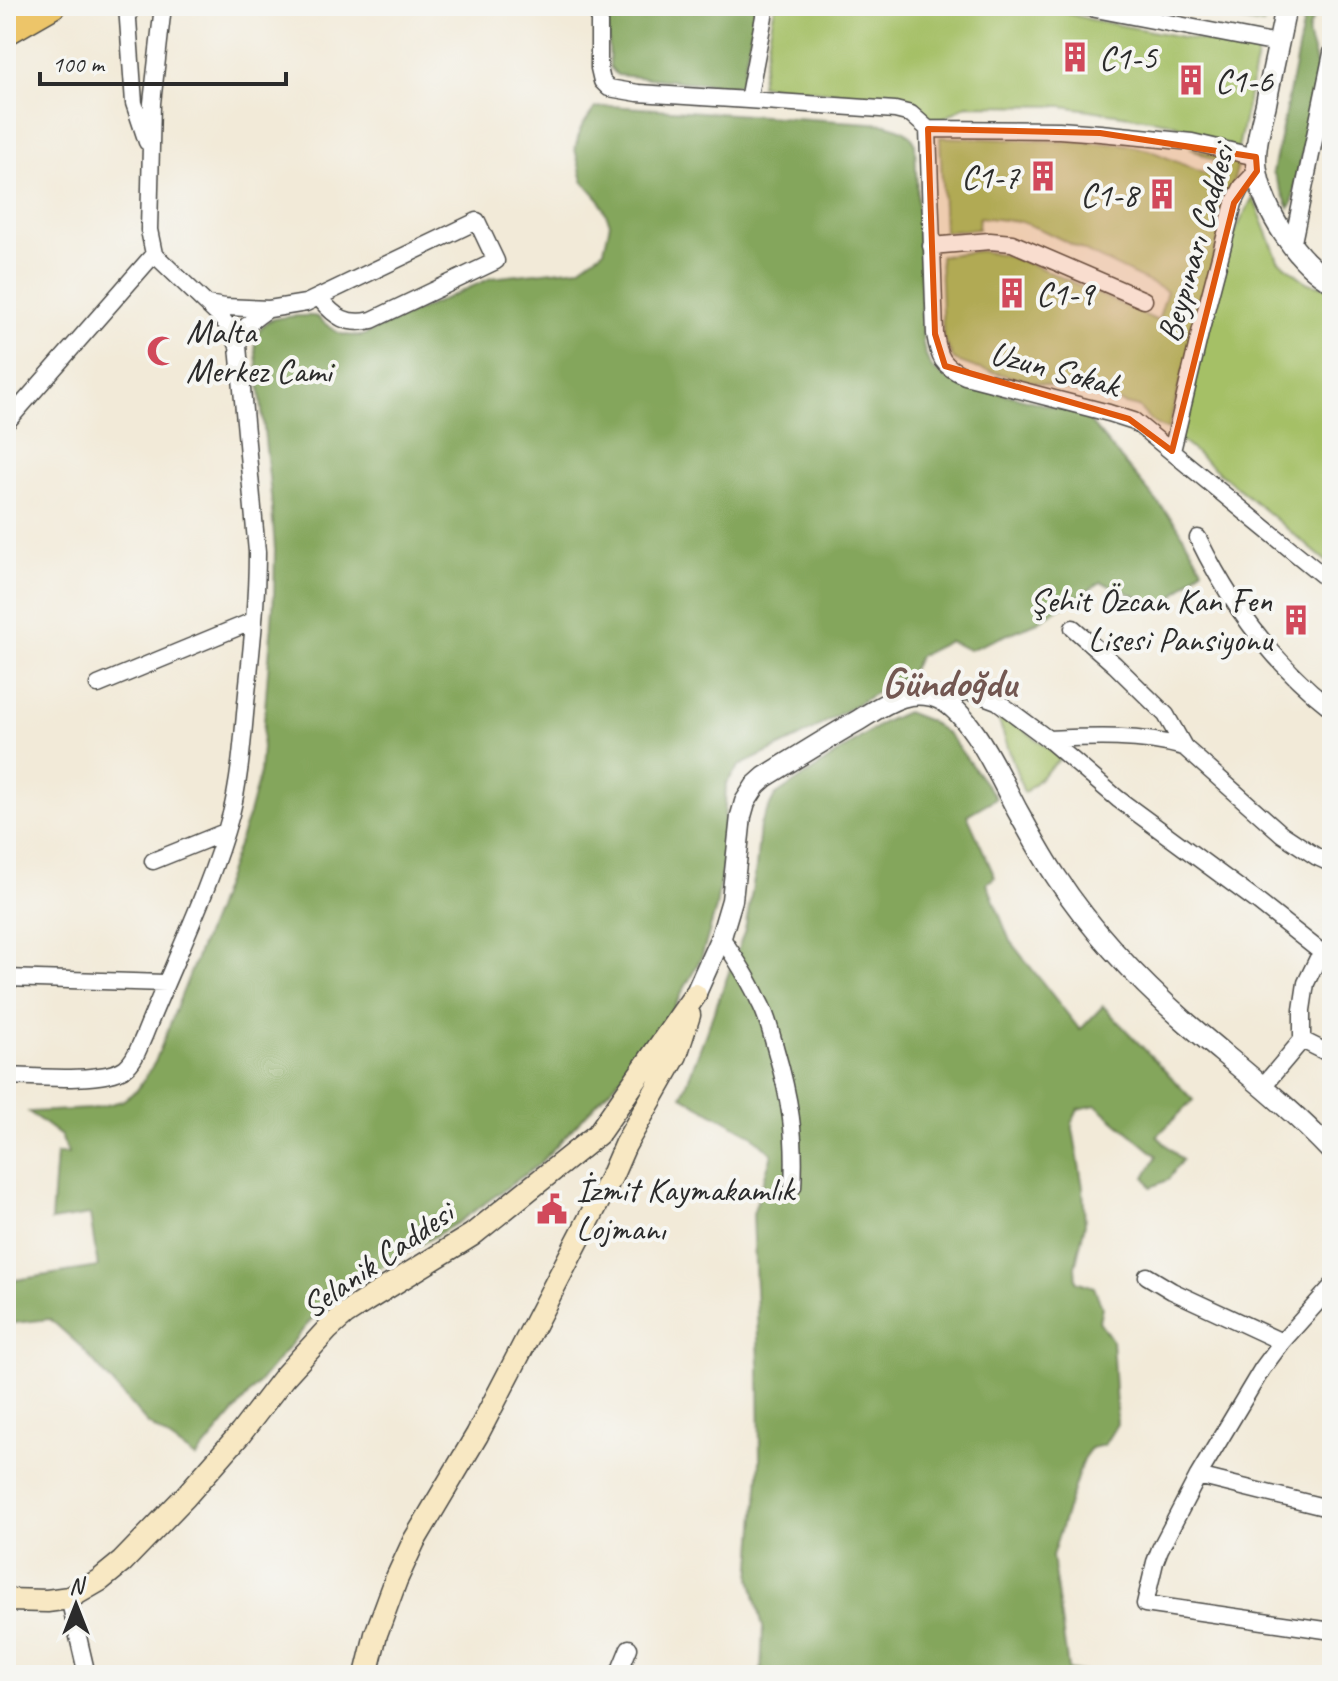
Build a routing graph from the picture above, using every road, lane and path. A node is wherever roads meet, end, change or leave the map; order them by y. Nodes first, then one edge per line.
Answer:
1 (53, 6) edge
2 (127, 6) edge
3 (163, 6) edge
4 (599, 6) edge
5 (766, 6) edge
6 (1080, 6) edge
7 (1286, 6) edge
8 (6, 33) edge
9 (1278, 44) junction
10 (1332, 53) edge
11 (748, 100) junction
12 (928, 129) junction
13 (150, 150) junction
14 (1256, 164) junction
15 (931, 246) junction
16 (1292, 247) junction
17 (154, 254) junction
18 (1332, 282) edge
19 (320, 299) junction
20 (1144, 300) dead end
21 (206, 304) junction
22 (269, 309) junction
23 (238, 346) junction
24 (6, 423) edge
25 (1172, 451) junction
26 (1198, 538) dead end
27 (1332, 583) edge
28 (253, 621) junction
29 (1073, 628) dead end
30 (98, 685) dead end
31 (943, 700) junction
32 (1332, 709) edge
33 (1048, 739) junction
34 (1184, 747) junction
35 (225, 832) junction
36 (153, 861) dead end
37 (1332, 864) edge
38 (721, 937) junction
39 (6, 978) edge
40 (165, 983) junction
41 (695, 995) junction
42 (1302, 1040) junction
43 (1332, 1055) edge
44 (6, 1076) edge
45 (1263, 1086) junction
46 (1332, 1152) edge
47 (793, 1187) dead end
48 (1147, 1276) dead end
49 (1332, 1286) edge
50 (1282, 1342) junction
51 (1198, 1476) junction
52 (1332, 1509) edge
53 (69, 1598) junction
54 (6, 1600) edge
55 (1332, 1631) edge
56 (629, 1648) dead end
57 (87, 1675) edge
58 (366, 1675) edge
59 (618, 1675) edge

1 - 8 main road
2 - 13 street
3 - 13 street
4 - 11 street
5 - 11 street
6 - 9 street
7 - 9 street, Beypınarı Caddesi
9 - 14 street, Beypınarı Caddesi
10 - 16 street
11 - 12 street
12 - 14 street
12 - 15 street, Uzun Sokak
13 - 17 street
14 - 16 street
14 - 25 street, Beypınarı Caddesi
15 - 20 street
15 - 25 street, Uzun Sokak
16 - 18 street
17 - 21 street
17 - 24 street
19 - 19 street
19 - 22 street
21 - 22 street
21 - 23 street
22 - 23 street
23 - 28 street
25 - 27 street, Uzun Sokak
26 - 32 street
28 - 30 street
28 - 35 street
29 - 34 street
31 - 33 street
31 - 38 street
31 - 45 street
33 - 34 street
33 - 42 street
34 - 37 street
35 - 36 street
35 - 40 street
38 - 41 street
38 - 47 street
39 - 40 street
40 - 44 street
41 - 53 main road, Selanik Caddesi
41 - 58 main road
42 - 43 street
42 - 45 street
45 - 46 street
48 - 50 street
49 - 50 street
50 - 51 street
51 - 52 street
51 - 55 street
53 - 54 main road, Selanik Caddesi
53 - 57 street
56 - 59 street

